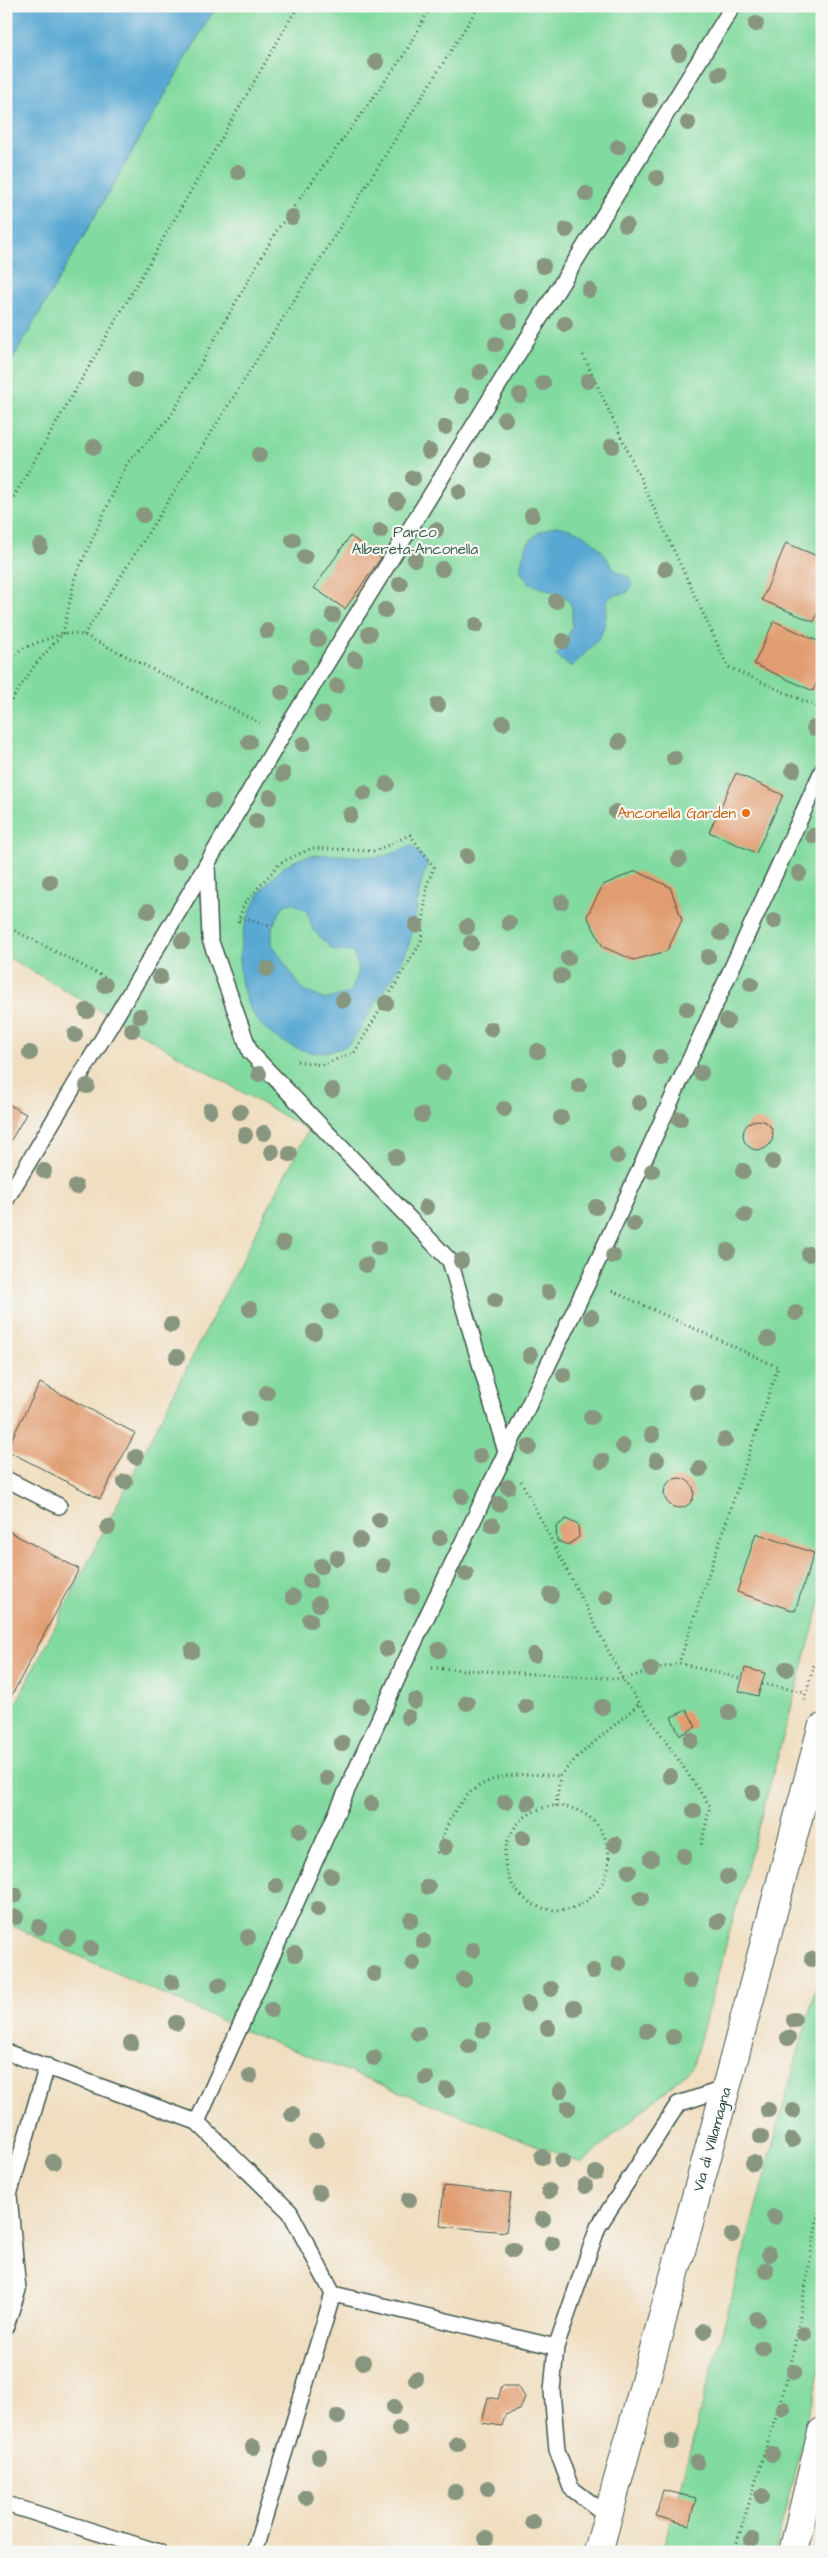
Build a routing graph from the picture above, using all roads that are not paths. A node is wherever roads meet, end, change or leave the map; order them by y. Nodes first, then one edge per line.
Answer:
1 (733, 6) edge
2 (822, 771) edge
3 (206, 864) junction
4 (6, 1200) edge
5 (506, 1452) junction
6 (6, 1479) edge
7 (59, 1506) dead end
8 (822, 1728) edge
9 (6, 2052) edge
10 (47, 2066) junction
11 (726, 2088) junction
12 (197, 2122) junction
13 (8, 2197) edge
14 (333, 2294) junction
15 (6, 2326) edge
16 (556, 2347) junction
17 (822, 2432) edge
18 (6, 2504) edge
19 (608, 2516) junction
20 (159, 2552) edge
21 (254, 2552) edge
22 (598, 2552) edge
23 (792, 2552) edge

1 - 3 lane
2 - 5 lane
3 - 4 lane
3 - 5 lane
5 - 12 lane
6 - 7 lane
8 - 11 main road, Via di Villamagna
9 - 10 lane
10 - 12 lane
10 - 13 lane
11 - 16 lane
11 - 19 main road, Via di Villamagna
12 - 14 lane
13 - 15 lane
14 - 16 lane
14 - 21 lane
16 - 19 lane
17 - 23 main road
18 - 20 lane
19 - 22 main road, Via di Villamagna

